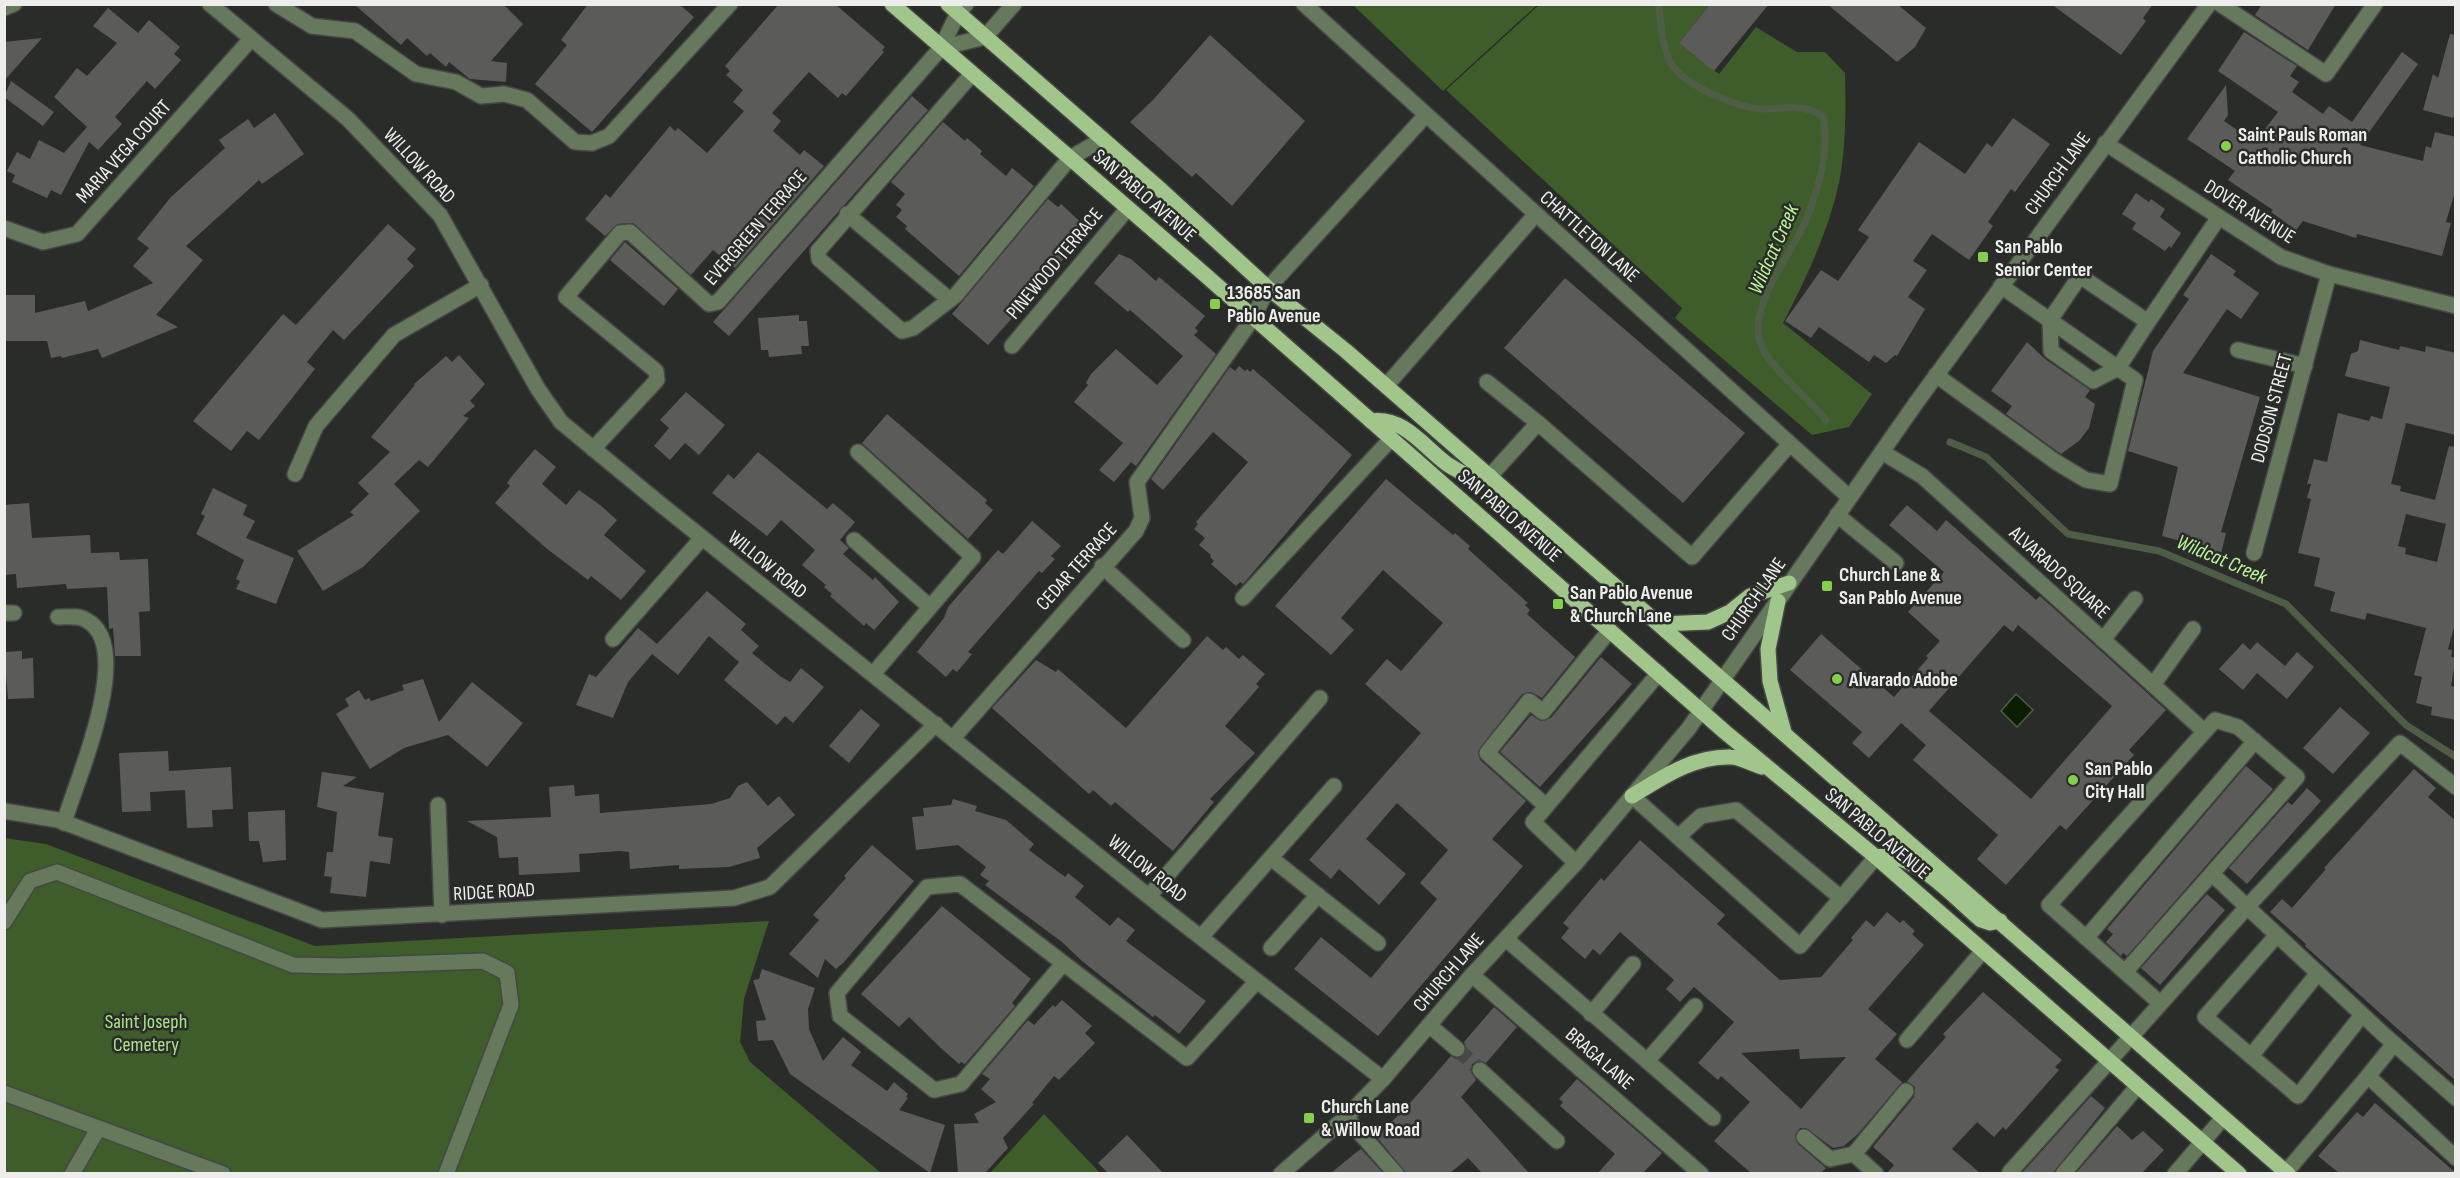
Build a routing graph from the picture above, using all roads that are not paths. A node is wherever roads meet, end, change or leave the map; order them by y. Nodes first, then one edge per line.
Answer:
1 (14, 4) edge
2 (210, 4) edge
3 (276, 4) edge
4 (730, 4) edge
5 (892, 4) edge
6 (1014, 4) edge
7 (1304, 4) edge
8 (2209, 4) edge
9 (2220, 4) edge
10 (2375, 4) edge
11 (957, 7) edge
12 (4, 8) edge
13 (985, 37) junction
14 (251, 39) junction
15 (941, 48) junction
16 (972, 74) junction
17 (1426, 115) junction
18 (1103, 139) junction
19 (2104, 143) junction
20 (1070, 158) junction
21 (1128, 208) junction
22 (847, 214) junction
23 (1535, 215) junction
24 (2219, 217) junction
25 (4, 228) edge
26 (2329, 274) junction
27 (481, 285) junction
28 (2001, 286) junction
29 (1268, 288) junction
30 (950, 300) junction
31 (2456, 306) edge
32 (1253, 318) junction
33 (2050, 320) junction
34 (2148, 322) junction
35 (1012, 346) dead end
36 (2238, 350) dead end
37 (2305, 366) junction
38 (2118, 368) junction
39 (1936, 375) junction
40 (1487, 382) dead end
41 (1386, 386) junction
42 (1371, 421) junction
43 (1538, 423) junction
44 (1391, 439) junction
45 (1789, 445) junction
46 (593, 449) junction
47 (858, 452) dead end
48 (1882, 452) junction
49 (295, 474) dead end
50 (1490, 476) junction
51 (1849, 497) junction
52 (1837, 515) junction
53 (702, 538) junction
54 (854, 540) dead end
55 (2254, 553) dead end
56 (1896, 563) dead end
57 (1102, 566) junction
58 (1789, 583) junction
59 (1243, 598) dead end
60 (2135, 599) dead end
61 (1778, 601) junction
62 (930, 607) junction
63 (58, 617) dead end
64 (1660, 624) junction
65 (2193, 629) dead end
66 (1610, 630) junction
67 (613, 639) dead end
68 (1183, 640) dead end
69 (2103, 640) junction
70 (1659, 673) junction
71 (873, 674) junction
72 (1724, 680) junction
73 (2153, 685) junction
74 (1320, 698) dead end
75 (1702, 711) junction
76 (936, 724) junction
77 (2204, 731) junction
78 (1784, 732) junction
79 (953, 738) junction
80 (2254, 741) junction
81 (1772, 771) junction
82 (1334, 786) dead end
83 (2456, 787) edge
84 (1632, 795) junction
85 (438, 805) dead end
86 (1546, 806) junction
87 (4, 811) edge
88 (64, 823) junction
89 (1678, 837) junction
90 (1876, 857) junction
91 (1271, 858) junction
92 (1576, 863) junction
93 (2212, 874) junction
94 (1318, 895) junction
95 (1149, 896) junction
96 (1841, 898) junction
97 (2247, 907) junction
98 (442, 915) junction
99 (2000, 921) junction
100 (4, 922) edge
101 (2277, 935) junction
102 (1201, 937) junction
103 (2086, 938) junction
104 (1506, 939) junction
105 (1378, 943) dead end
106 (1271, 948) dead end
107 (1982, 952) junction
108 (1633, 964) dead end
109 (1062, 965) junction
110 (2125, 972) junction
111 (2318, 973) junction
112 (1472, 975) junction
113 (1257, 981) junction
114 (2160, 1003) junction
115 (1695, 1006) dead end
116 (1591, 1014) junction
117 (2362, 1015) junction
118 (1430, 1025) junction
119 (2130, 1036) junction
120 (2388, 1039) junction
121 (1907, 1040) dead end
122 (1457, 1050) tunnel mouth
123 (2251, 1056) junction
124 (1647, 1061) junction
125 (2108, 1062) junction
126 (1480, 1070) tunnel mouth
127 (2368, 1076) junction
128 (1383, 1079) junction
129 (2137, 1087) junction
130 (1906, 1091) dead end
131 (4, 1093) edge
132 (2456, 1098) edge
133 (1346, 1117) junction
134 (1713, 1118) dead end
135 (2223, 1118) junction
136 (98, 1129) junction
137 (1804, 1137) dead end
138 (1557, 1141) dead end
139 (2202, 1142) junction
140 (1854, 1154) junction
141 (2456, 1158) edge
142 (1290, 1171) edge
143 (2287, 1172) edge
144 (72, 1173) edge
145 (223, 1173) edge
146 (446, 1173) edge
147 (1396, 1173) edge
148 (1701, 1173) edge
149 (1876, 1173) edge
150 (2012, 1173) edge
151 (2063, 1173) edge
152 (2175, 1173) edge
153 (2239, 1173) edge

1 - 12 street
2 - 14 street, WILLOW ROAD
3 - 4 street
5 - 15 main road, SAN PABLO AVENUE
6 - 13 street
7 - 17 street, CHATTLETON LANE
8 - 19 street, CHURCH LANE
9 - 10 street
11 - 13 main road, SAN PABLO AVENUE
11 - 15 street
13 - 15 street
13 - 18 main road, SAN PABLO AVENUE
14 - 25 street, MARIA VEGA COURT
14 - 27 street, WILLOW ROAD
15 - 16 main road, SAN PABLO AVENUE
15 - 46 street, EVERGREEN TERRACE
16 - 20 main road, SAN PABLO AVENUE
16 - 22 street
17 - 23 street, CHATTLETON LANE
17 - 29 street, CEDAR TERRACE
18 - 20 street
18 - 29 main road, SAN PABLO AVENUE
19 - 24 street, DOVER AVENUE
19 - 28 street, CHURCH LANE
20 - 21 main road, SAN PABLO AVENUE
20 - 30 street
21 - 32 main road, SAN PABLO AVENUE
21 - 35 street, PINEWOOD TERRACE
22 - 30 street
22 - 30 street
23 - 41 street
23 - 45 street, CHATTLETON LANE
24 - 26 street, DOVER AVENUE
24 - 34 street
26 - 31 street, DOVER AVENUE
26 - 37 street, DODSON STREET
27 - 46 street, WILLOW ROAD
27 - 49 street
28 - 33 street
28 - 39 street, CHURCH LANE
29 - 32 street, CEDAR TERRACE
29 - 41 main road, SAN PABLO AVENUE
32 - 42 main road, SAN PABLO AVENUE
32 - 57 street, CEDAR TERRACE
33 - 34 street
33 - 38 street
33 - 38 street
34 - 38 street
36 - 37 street
37 - 55 street, DODSON STREET
38 - 39 street
39 - 48 street, CHURCH LANE
40 - 43 street
41 - 50 main road, SAN PABLO AVENUE
42 - 44 main road, SAN PABLO AVENUE
42 - 50 main road
43 - 45 street
43 - 50 street
44 - 59 street
44 - 66 main road, SAN PABLO AVENUE
45 - 51 street, CHATTLETON LANE
46 - 53 street, WILLOW ROAD
47 - 62 street
48 - 51 street, CHURCH LANE
48 - 69 street, ALVARADO SQUARE
50 - 64 main road, SAN PABLO AVENUE
51 - 52 street, CHURCH LANE
52 - 56 street
52 - 58 street, CHURCH LANE
53 - 67 street
53 - 71 street, WILLOW ROAD
54 - 62 street
57 - 68 street
57 - 79 street, CEDAR TERRACE
58 - 61 street, CHURCH LANE
58 - 64 main road
60 - 69 street
61 - 72 street, CHURCH LANE
61 - 78 main road
62 - 71 street
63 - 88 street
64 - 72 main road, SAN PABLO AVENUE
65 - 73 street
66 - 70 main road, SAN PABLO AVENUE
66 - 86 street
69 - 73 street, ALVARADO SQUARE
70 - 75 main road, SAN PABLO AVENUE
70 - 86 street
71 - 76 street, WILLOW ROAD
72 - 75 street, CHURCH LANE
72 - 78 main road, SAN PABLO AVENUE
73 - 77 street, ALVARADO SQUARE
74 - 95 street
75 - 81 main road, SAN PABLO AVENUE
75 - 84 street, CHURCH LANE
76 - 79 street, WILLOW ROAD
76 - 98 street, RIDGE ROAD
77 - 80 street
77 - 103 street
78 - 99 main road, SAN PABLO AVENUE
79 - 95 street, WILLOW ROAD
80 - 93 street
80 - 103 street
81 - 84 main road
81 - 90 main road, SAN PABLO AVENUE
82 - 91 street
83 - 97 street
84 - 89 street
84 - 92 street, CHURCH LANE
85 - 98 street
86 - 92 street
87 - 88 street, RIDGE ROAD
88 - 98 street, RIDGE ROAD
89 - 96 street
89 - 96 street
90 - 96 street
90 - 99 main road
90 - 107 main road, SAN PABLO AVENUE
91 - 94 street
91 - 102 street
92 - 104 street, CHURCH LANE
93 - 97 street
93 - 110 street
94 - 105 street
94 - 106 street
95 - 102 street, WILLOW ROAD
97 - 101 street
97 - 114 street
99 - 119 main road, SAN PABLO AVENUE
100 - 146 street
101 - 111 street
101 - 123 street
102 - 113 street, WILLOW ROAD
103 - 110 street
104 - 112 street, CHURCH LANE
104 - 116 street
107 - 121 street
107 - 125 main road, SAN PABLO AVENUE
108 - 116 street
109 - 109 street
109 - 113 street
110 - 114 street
111 - 117 street
111 - 123 street
112 - 118 street, CHURCH LANE
112 - 148 street, BRAGA LANE
113 - 128 street, WILLOW ROAD
114 - 119 street
115 - 124 street
116 - 124 street
117 - 120 street
117 - 123 street
118 - 122 street
118 - 128 street, CHURCH LANE
119 - 125 street
119 - 135 main road, SAN PABLO AVENUE
120 - 127 street
120 - 132 street
124 - 134 street
125 - 129 main road, SAN PABLO AVENUE
125 - 150 street
126 - 138 street
127 - 141 street
127 - 143 street
128 - 133 street, CHURCH LANE
129 - 139 main road, SAN PABLO AVENUE
129 - 151 street
130 - 140 street
131 - 136 street
133 - 142 street, CHURCH LANE
133 - 147 street
135 - 139 street
135 - 143 main road, SAN PABLO AVENUE
136 - 144 street
136 - 145 street
137 - 140 street
139 - 152 street
139 - 153 main road, SAN PABLO AVENUE
140 - 149 street

